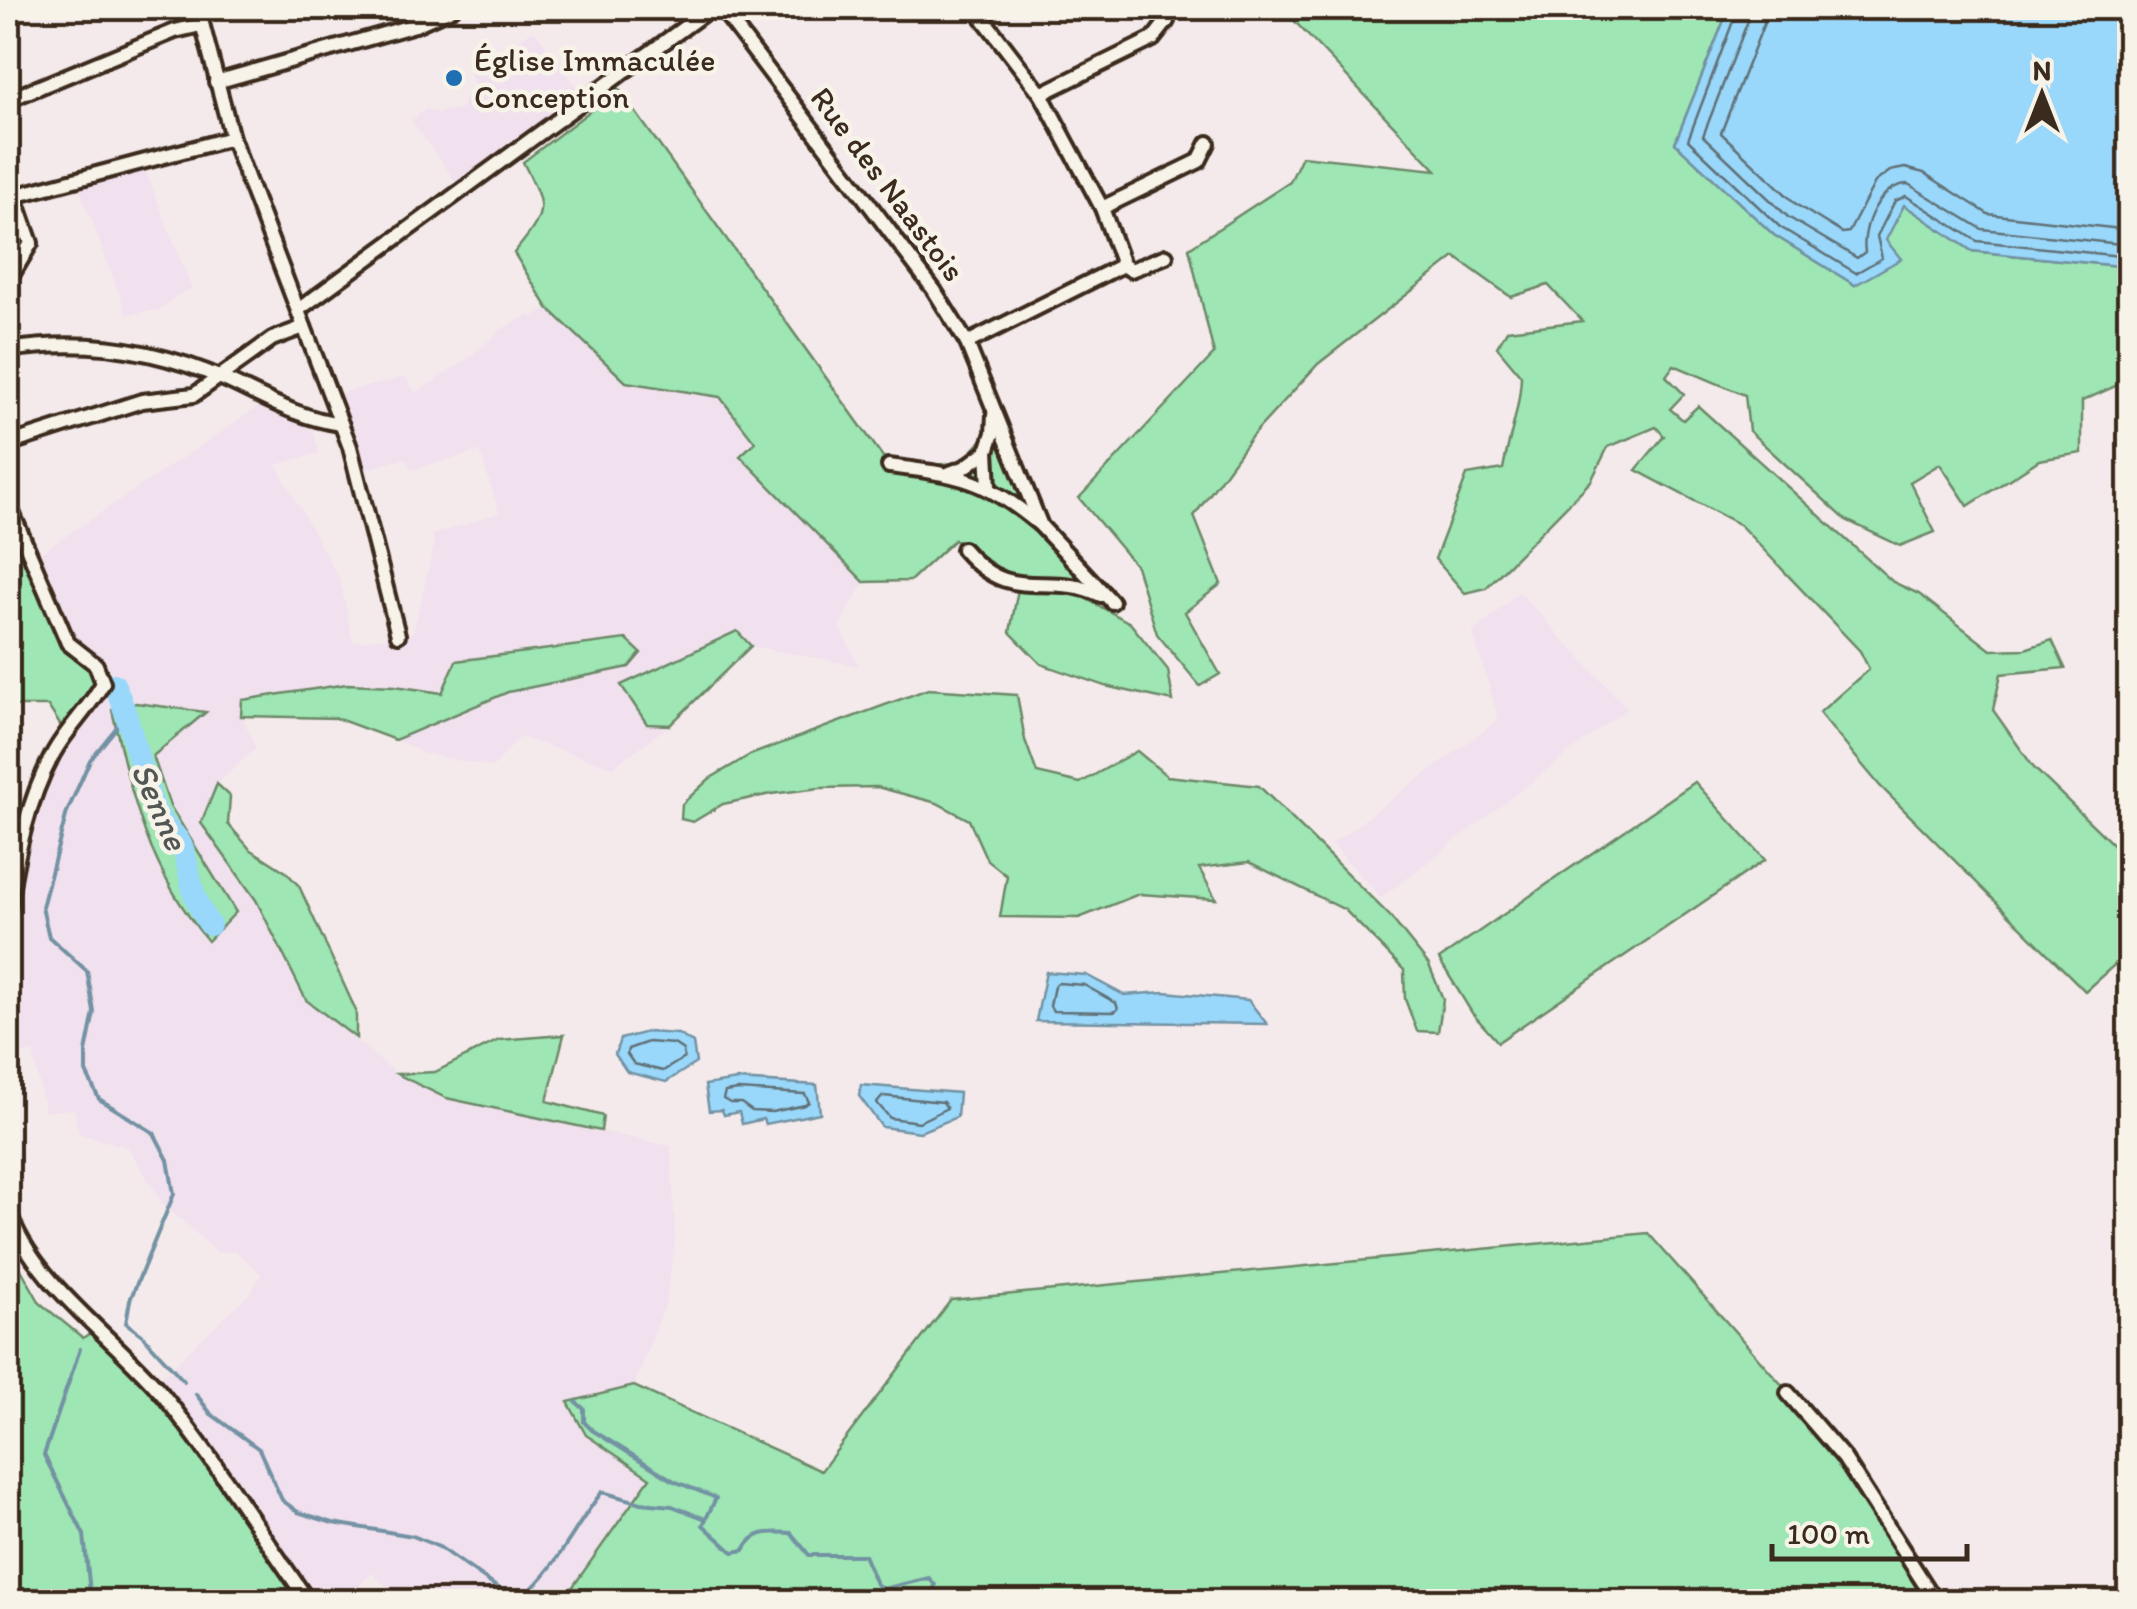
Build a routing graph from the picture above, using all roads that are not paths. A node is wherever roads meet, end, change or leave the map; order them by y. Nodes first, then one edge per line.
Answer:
1 (198, 8) edge
2 (408, 8) edge
3 (453, 8) edge
4 (711, 8) edge
5 (722, 8) edge
6 (975, 8) edge
7 (435, 11) edge
8 (1167, 21) dead end
9 (201, 25) junction
10 (415, 25) junction
11 (216, 82) junction
12 (1040, 94) junction
13 (8, 100) edge
14 (232, 138) junction
15 (1208, 143) dead end
16 (8, 178) edge
17 (14, 196) junction
18 (1102, 208) junction
19 (1166, 256) dead end
20 (1124, 265) junction
21 (8, 282) edge
22 (298, 310) junction
23 (304, 326) junction
24 (967, 343) junction
25 (8, 350) edge
26 (219, 377) junction
27 (992, 404) junction
28 (341, 424) junction
29 (8, 444) edge
30 (986, 451) junction
31 (889, 466) dead end
32 (950, 474) junction
33 (989, 487) junction
34 (8, 503) edge
35 (1041, 526) junction
36 (963, 549) dead end
37 (1079, 567) junction
38 (1066, 586) junction
39 (398, 635) dead end
40 (8, 911) edge
41 (8, 1209) edge
42 (1788, 1393) dead end
43 (309, 1602) edge
44 (1936, 1602) edge

1 - 9 street
2 - 10 street
3 - 7 street
4 - 22 street
5 - 24 street, Rue des Naastois
6 - 12 street
7 - 10 street
8 - 12 street
9 - 11 street
9 - 13 street
10 - 11 street
11 - 14 street
12 - 18 street
14 - 17 street
14 - 22 street
15 - 18 street
16 - 17 street
17 - 21 street
18 - 20 street
19 - 20 street
20 - 24 street
22 - 23 street
23 - 26 street
23 - 28 street
24 - 27 street, Rue des Naastois
25 - 26 street
26 - 28 street
26 - 29 street
27 - 30 street, Rue des Naastois
27 - 35 street, Rue des Naastois
28 - 39 street
30 - 32 street
30 - 33 street, Rue des Naastois
31 - 32 street, Rue des Naastois
32 - 33 street, Rue des Naastois
33 - 35 street, Rue des Naastois
34 - 40 street
35 - 37 street, Rue des Naastois
36 - 38 street, Rue des Naastois
37 - 38 street
37 - 38 street, Rue des Naastois
41 - 43 street
42 - 44 street

